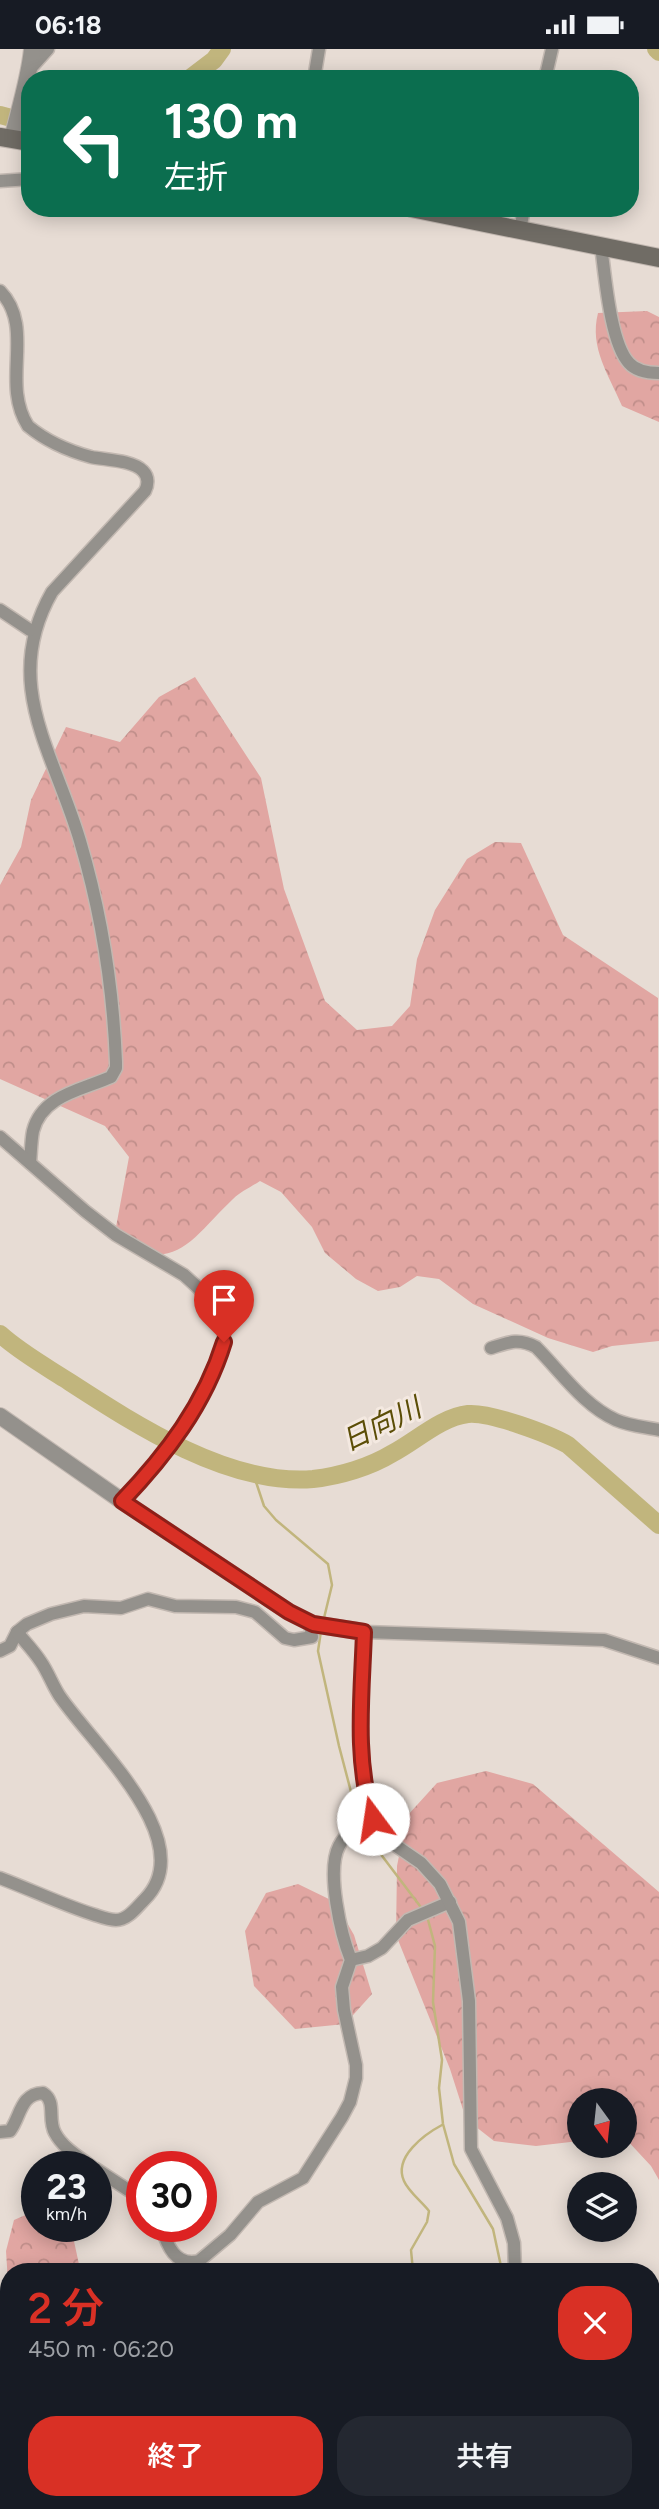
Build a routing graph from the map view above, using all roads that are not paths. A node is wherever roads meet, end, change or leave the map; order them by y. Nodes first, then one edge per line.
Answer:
1 (32, 49) edge
2 (48, 49) edge
3 (319, 49) edge
4 (552, 49) edge
5 (30, 69) joint
6 (316, 70) edge
7 (547, 70) edge
8 (21, 101) edge
9 (14, 138) edge
10 (21, 180) edge
11 (0, 181) edge
12 (456, 217) edge
13 (522, 217) edge
14 (520, 230) junction
15 (601, 246) junction
16 (659, 258) edge
17 (0, 291) edge
18 (659, 373) edge
19 (0, 610) edge
20 (30, 630) junction
21 (0, 1137) edge
22 (30, 1163) junction
23 (491, 1348) dead end
24 (0, 1416) edge
25 (659, 1430) edge
26 (122, 1501) junction
27 (316, 1624) junction
28 (364, 1632) junction
29 (17, 1633) junction
30 (0, 1651) edge
31 (659, 1658) edge
32 (373, 1819) junction
33 (0, 1878) edge
34 (450, 1902) junction
35 (351, 1960) junction
36 (0, 2132) edge
37 (72, 2151) edge
38 (165, 2242) edge
39 (515, 2263) edge

1 - 5 street
2 - 5 street
3 - 6 street
4 - 7 street
8 - 9 street
10 - 11 street
12 - 14 main road
13 - 14 street
14 - 15 main road
15 - 16 main road
15 - 18 street
17 - 20 street
19 - 20 street
20 - 22 street
21 - 22 street
22 - 26 street
23 - 25 street
24 - 26 street
26 - 27 street
27 - 28 street
27 - 29 street
28 - 31 street
28 - 32 street
29 - 30 street
29 - 33 street
32 - 34 street
32 - 35 street
34 - 35 street
34 - 39 street
35 - 38 street
36 - 37 street

